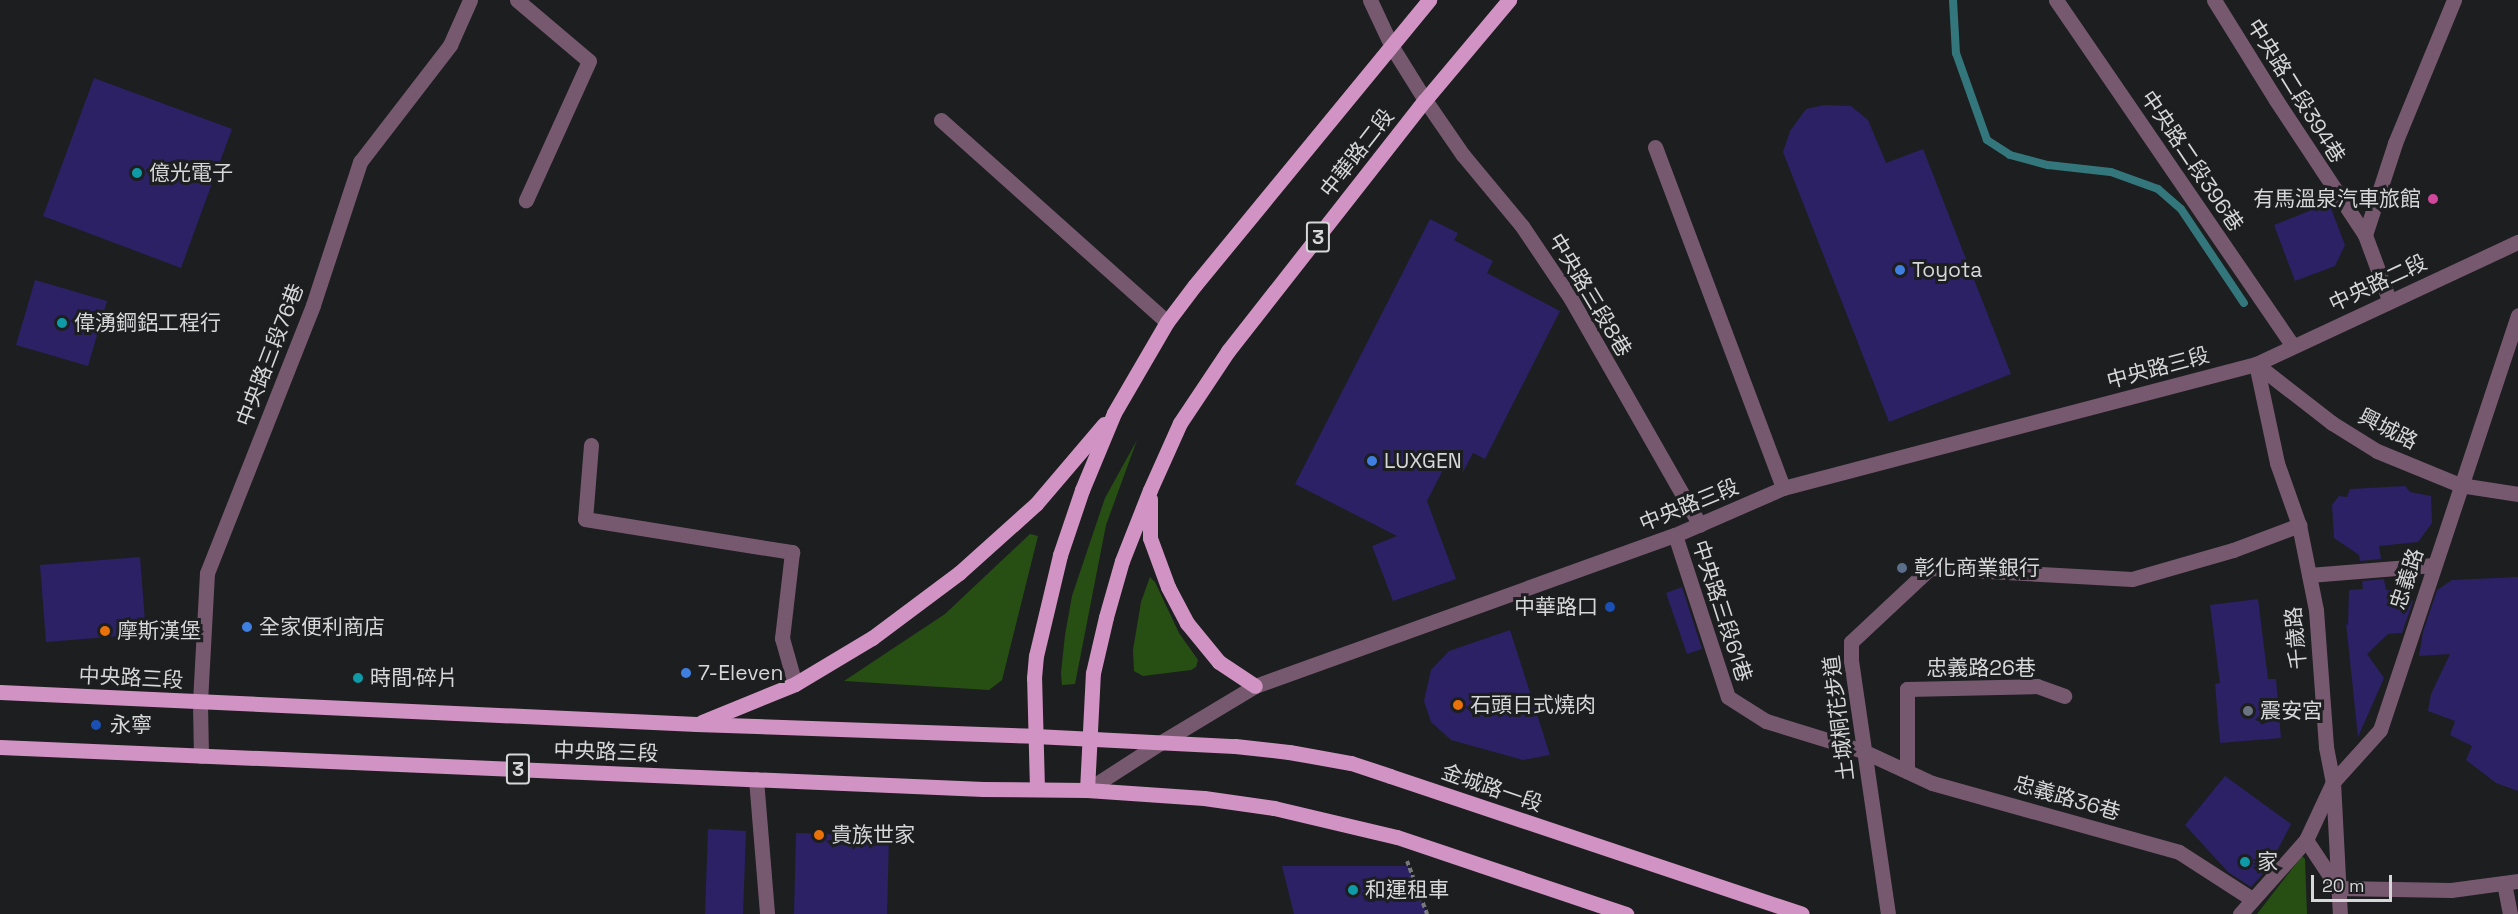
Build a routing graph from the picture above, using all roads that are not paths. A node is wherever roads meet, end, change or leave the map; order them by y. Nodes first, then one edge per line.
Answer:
1 (470, 0) edge
2 (517, 0) edge
3 (1370, 0) edge
4 (1429, 0) edge
5 (1509, 0) edge
6 (2056, 0) edge
7 (2214, 0) edge
8 (2454, 0) edge
9 (1392, 47) junction
10 (1425, 100) junction
11 (941, 120) dead end
12 (1654, 147) dead end
13 (526, 200) dead end
14 (2365, 235) junction
15 (2518, 243) edge
16 (2390, 300) junction
17 (2518, 315) edge
18 (1167, 322) junction
19 (2293, 346) junction
20 (2256, 364) junction
21 (1114, 413) junction
22 (591, 445) dead end
23 (2460, 485) junction
24 (1783, 488) junction
25 (1150, 490) junction
26 (2518, 494) edge
27 (1701, 525) junction
28 (2300, 525) junction
29 (1675, 536) junction
30 (2434, 565) junction
31 (2309, 575) junction
32 (795, 684) junction
33 (1255, 686) junction
34 (0, 692) edge
35 (2064, 696) dead end
36 (200, 702) junction
37 (696, 724) junction
38 (1035, 736) junction
39 (1088, 739) junction
40 (1160, 743) junction
41 (0, 747) edge
42 (1863, 751) junction
43 (201, 756) junction
44 (1907, 771) junction
45 (756, 779) junction
46 (2333, 782) junction
47 (1037, 789) junction
48 (1087, 790) junction
49 (2306, 840) junction
50 (2511, 882) edge
51 (2338, 888) junction
52 (2253, 899) junction
53 (767, 914) edge
54 (1626, 914) edge
55 (1802, 914) edge
56 (1888, 914) edge
57 (2240, 914) edge
58 (2340, 914) edge
59 (2510, 914) edge

1 - 36 street, 中央路三段76巷
2 - 13 street
3 - 9 street, 中央路三段8巷
4 - 9 main road, 中華路二段
5 - 10 main road, 中華路二段 / 3
6 - 19 street, 中央路二段396巷
7 - 14 street, 中央路二段394巷
8 - 14 street
9 - 10 street, 中央路三段8巷
9 - 18 main road, 中華路二段
10 - 25 main road, 中華路二段 / 3
10 - 27 street, 中央路三段8巷
11 - 18 street
12 - 24 street
14 - 16 street, 中央路二段394巷
15 - 16 street, 中央路二段
16 - 19 street, 中央路二段
17 - 23 street, 忠義路
18 - 21 main road, 中華路二段
19 - 20 street, 中央路二段
20 - 23 street, 興城路
20 - 24 street, 中央路三段
20 - 28 street, 千歲路
21 - 32 main road
21 - 38 main road
22 - 32 street
23 - 26 street, 興城路
23 - 30 street, 忠義路
24 - 27 street, 中央路三段
25 - 33 main road
25 - 39 main road, 3
27 - 29 street, 中央路三段
28 - 31 street, 千歲路
28 - 42 street, 土城桐花步道
29 - 33 street, 中央路三段
29 - 42 street, 中央路三段61巷
30 - 31 street
30 - 46 street, 忠義路
31 - 46 street, 千歲路
32 - 37 main road
33 - 40 street, 中央路三段
34 - 36 main road, 中央路三段
35 - 44 street, 忠義路26巷
36 - 37 main road, 中央路三段
36 - 43 street, 中央路三段76巷
37 - 38 main road, 中央路三段
38 - 39 main road, 中央路三段
38 - 47 main road
39 - 40 main road, 中央路三段
39 - 48 main road, 3
40 - 48 street, 中央路三段
40 - 55 main road, 金城路一段
41 - 43 main road, 中央路三段 / 3
42 - 44 street, 忠義路36巷
42 - 56 street, 土城桐花步道
43 - 45 main road, 中央路三段 / 3
44 - 52 street, 忠義路36巷
45 - 47 main road, 中央路三段 / 3
45 - 53 street
46 - 49 street, 忠義路
46 - 51 street, 千歲路
47 - 48 main road, 中央路三段 / 3
48 - 54 main road
49 - 51 street
49 - 52 street, 忠義路
50 - 51 street
50 - 59 street
51 - 58 street, 千歲路
52 - 57 street, 忠義路

